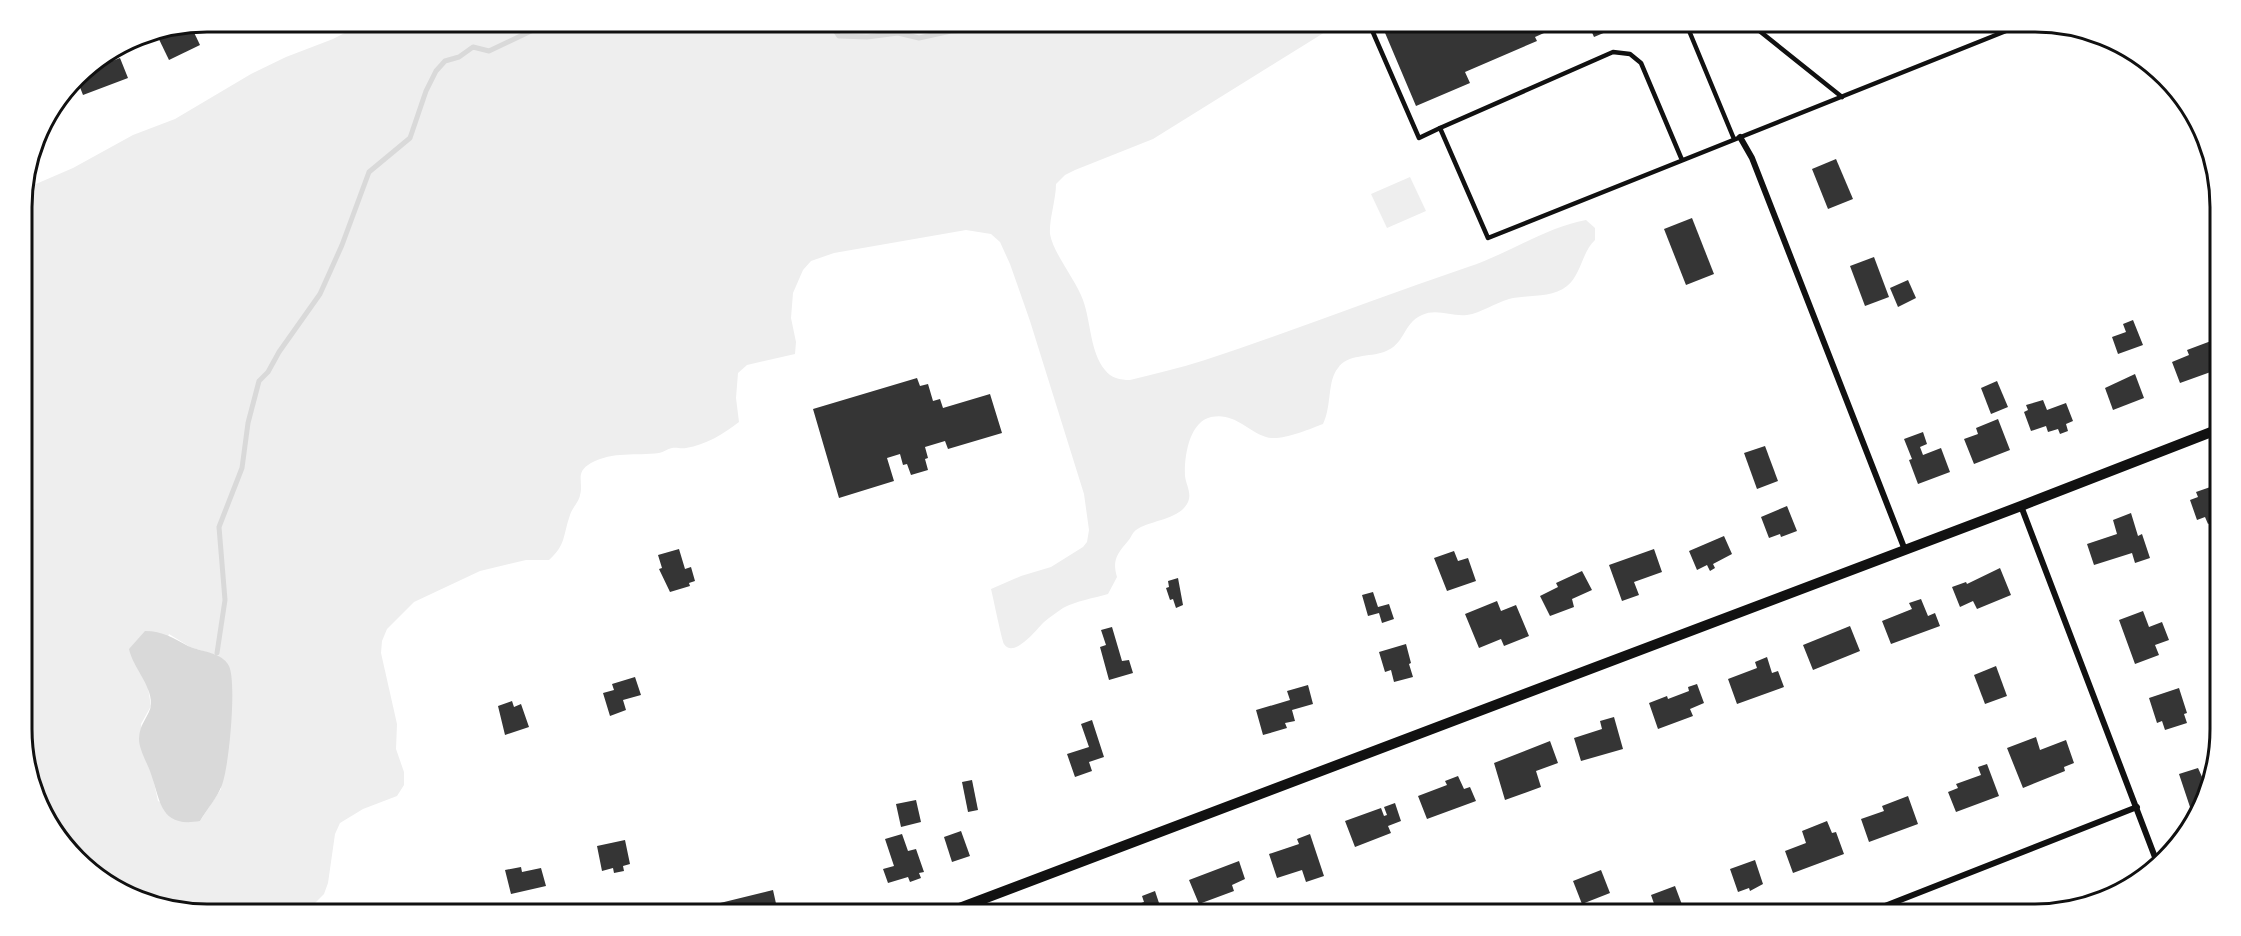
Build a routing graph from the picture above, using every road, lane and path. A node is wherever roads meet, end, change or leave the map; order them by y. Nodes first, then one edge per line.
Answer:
1 (1373, 32) edge
2 (1690, 32) edge
3 (1761, 32) edge
4 (2004, 32) edge
5 (1842, 98) junction
6 (1440, 128) junction
7 (1737, 138) junction
8 (1682, 160) junction
9 (2210, 432) edge
10 (2021, 506) junction
11 (1905, 550) junction
12 (2137, 807) junction
13 (2155, 856) edge
14 (970, 904) edge
15 (1890, 904) edge

1 - 6 lane
2 - 7 lane
3 - 5 lane
4 - 5 lane
5 - 7 lane
6 - 8 lane
6 - 8 lane
7 - 8 lane
7 - 11 street
9 - 10 street
10 - 11 street
10 - 12 street
11 - 14 street
12 - 13 street
12 - 15 street

